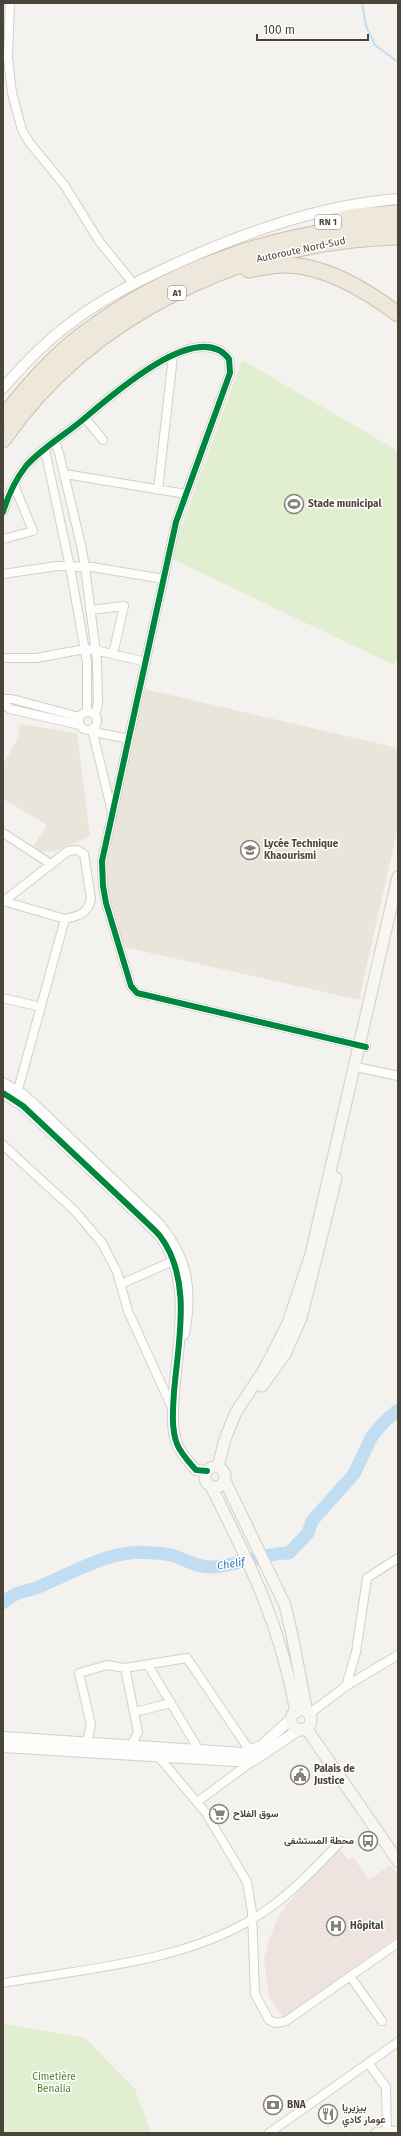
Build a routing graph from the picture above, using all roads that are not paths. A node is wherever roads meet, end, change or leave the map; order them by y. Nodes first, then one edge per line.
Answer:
1 (10, 3) edge
2 (398, 199) edge
3 (398, 213) edge
4 (398, 226) edge
5 (398, 237) edge
6 (263, 247) junction
7 (219, 274) junction
8 (133, 283) junction
9 (398, 314) edge
10 (173, 356) junction
11 (3, 388) edge
12 (3, 417) edge
13 (85, 418) junction
14 (3, 440) edge
15 (103, 440) dead end
16 (55, 442) junction
17 (45, 450) junction
18 (64, 474) junction
19 (14, 485) junction
20 (158, 490) junction
21 (186, 494) junction
22 (3, 512) edge
23 (3, 539) edge
24 (70, 567) junction
25 (85, 567) junction
26 (3, 574) edge
27 (164, 579) junction
28 (90, 610) junction
29 (85, 650) junction
30 (95, 650) junction
31 (113, 654) junction
32 (3, 658) edge
33 (146, 662) junction
34 (3, 699) edge
35 (3, 704) edge
36 (87, 714) junction
37 (80, 725) junction
38 (92, 729) junction
39 (129, 739) junction
40 (113, 815) junction
41 (3, 833) edge
42 (51, 864) junction
43 (398, 877) edge
44 (3, 901) edge
45 (398, 910) edge
46 (65, 919) junction
47 (3, 998) edge
48 (41, 1007) junction
49 (363, 1046) junction
50 (361, 1068) junction
51 (398, 1076) edge
52 (3, 1083) edge
53 (3, 1093) edge
54 (16, 1096) junction
55 (3, 1145) edge
56 (173, 1261) junction
57 (120, 1284) junction
58 (173, 1411) junction
59 (234, 1420) junction
60 (218, 1467) junction
61 (206, 1471) junction
62 (225, 1481) junction
63 (211, 1486) junction
64 (398, 1558) edge
65 (398, 1655) edge
66 (148, 1665) junction
67 (125, 1668) junction
68 (346, 1686) junction
69 (171, 1703) junction
70 (135, 1712) junction
71 (301, 1714) junction
72 (303, 1728) junction
73 (3, 1737) edge
74 (87, 1742) junction
75 (132, 1744) junction
76 (3, 1747) edge
77 (199, 1750) junction
78 (158, 1756) junction
79 (252, 1756) junction
80 (197, 1802) junction
81 (341, 1841) dead end
82 (398, 1862) edge
83 (252, 1919) junction
84 (398, 1943) edge
85 (350, 1976) junction
86 (3, 1983) edge
87 (382, 2021) dead end
88 (398, 2042) edge
89 (368, 2063) junction
90 (387, 2132) edge
91 (269, 2133) edge

1 - 8 street
2 - 8 street
3 - 6 highway, RN 1
4 - 6 highway, Autoroute Nord-Sud / A1
5 - 7 highway, Autoroute Nord-Sud / A1
6 - 12 highway, Autoroute Nord-Sud / A1
7 - 9 highway
7 - 14 highway, Autoroute Nord-Sud / A1
8 - 11 street
10 - 13 street
10 - 20 street
10 - 21 street
13 - 15 street
13 - 16 street
16 - 17 street
16 - 18 street
17 - 19 street
17 - 24 street
18 - 20 street
18 - 25 street
19 - 22 street
19 - 23 street
20 - 21 street
21 - 27 street
24 - 25 street
24 - 26 street
24 - 29 street
25 - 27 street
25 - 28 street
27 - 33 street
28 - 30 street
28 - 31 street
29 - 30 street
29 - 32 street
29 - 36 street
30 - 31 street
30 - 36 street
31 - 33 street
33 - 39 street
34 - 36 street
35 - 37 street
36 - 37 street
36 - 38 street
37 - 38 street
38 - 39 street
38 - 40 street
39 - 40 street
40 - 49 street
41 - 42 street
42 - 44 street
42 - 46 street
43 - 49 main road
44 - 46 street
45 - 49 main road
46 - 48 street
47 - 48 street
48 - 54 street
49 - 50 main road
49 - 59 main road
50 - 51 street
50 - 59 main road
52 - 54 street
53 - 54 street
54 - 56 street
54 - 58 street
55 - 57 street
56 - 57 street
56 - 58 street
57 - 58 street
58 - 61 street
59 - 60 main road
60 - 61 main road
60 - 62 main road
61 - 63 main road
62 - 63 main road
62 - 71 main road
63 - 71 main road
64 - 68 street
65 - 68 street
66 - 67 street
66 - 69 street
66 - 79 street
67 - 70 street
67 - 74 street
68 - 71 street
69 - 70 street
69 - 77 street
70 - 75 street
71 - 72 main road
71 - 72 main road
71 - 79 street
72 - 79 street
72 - 82 main road
73 - 74 street
74 - 75 street
75 - 77 street
76 - 78 street
77 - 79 street
78 - 79 street
78 - 80 street
79 - 80 street
80 - 83 street
81 - 83 street
83 - 85 street
83 - 86 street
84 - 85 street
85 - 87 street
88 - 89 street
89 - 90 street
89 - 91 street

